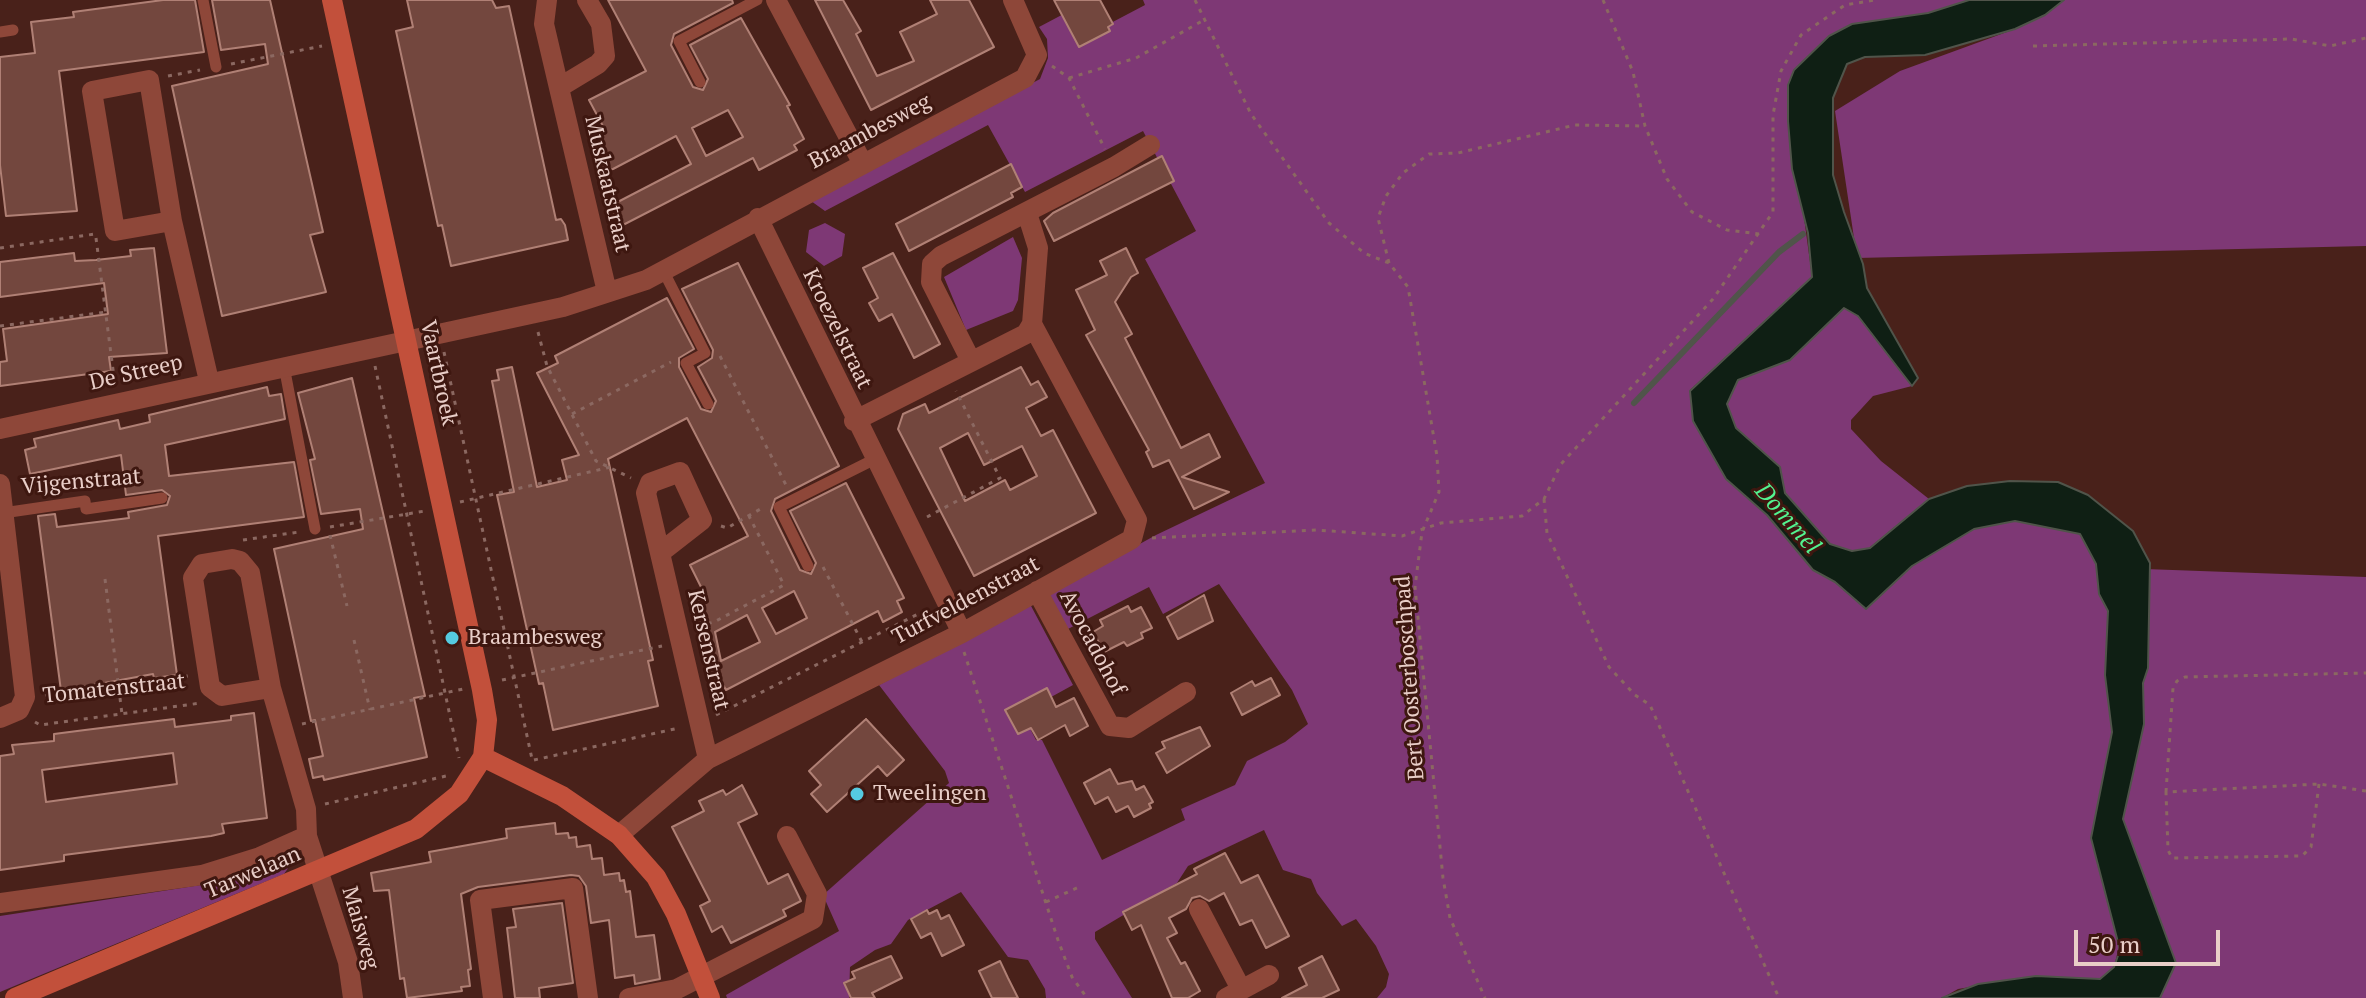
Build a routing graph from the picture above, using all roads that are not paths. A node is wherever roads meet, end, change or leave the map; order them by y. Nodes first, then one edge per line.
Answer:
1 (203, 0) edge
2 (332, 0) edge
3 (547, 0) edge
4 (587, 0) edge
5 (757, 0) edge
6 (776, 0) edge
7 (1013, 0) edge
8 (13, 30) dead end
9 (0, 32) edge
10 (216, 67) road end
11 (700, 82) dead end
12 (560, 87) junction
13 (1150, 145) dead end
14 (862, 162) junction
15 (1027, 213) junction
16 (758, 218) junction
17 (172, 221) junction
18 (663, 270) junction
19 (607, 292) junction
20 (1032, 324) junction
21 (406, 339) junction
22 (971, 361) junction
23 (284, 365) junction
24 (209, 381) junction
25 (708, 404) dead end
26 (854, 421) junction
27 (0, 429) edge
28 (873, 460) junction
29 (0, 484) edge
30 (162, 498) dead end
31 (3, 513) junction
32 (315, 529) road end
33 (661, 552) junction
34 (808, 566) road end
35 (1037, 591) junction
36 (960, 634) junction
37 (271, 688) junction
38 (1186, 692) dead end
39 (15, 708) edge
40 (708, 759) junction
41 (480, 763) junction
42 (619, 835) junction
43 (307, 836) junction
44 (787, 836) dead end
45 (318, 871) junction
46 (0, 903) edge
47 (1199, 909) dead end
48 (1269, 975) dead end
49 (702, 978) junction
50 (1234, 993) edge
51 (15, 998) edge
52 (353, 998) edge
53 (493, 998) edge
54 (588, 998) edge
55 (629, 998) edge
56 (710, 998) edge

1 - 10 lane
2 - 21 street, Vaartbroek
3 - 12 street, Muskaatstraat
4 - 12 street
5 - 11 lane
6 - 14 street
7 - 14 street, Braambesweg
8 - 9 lane
12 - 19 street, Muskaatstraat
13 - 15 street
14 - 16 street, Braambesweg
15 - 20 street
15 - 22 street
16 - 18 street, Braambesweg
16 - 26 street, Kroezelstraat
17 - 17 street
17 - 24 street
18 - 19 street, Braambesweg
18 - 25 lane
19 - 21 street, Braambesweg
20 - 22 street
20 - 35 street, Turfveldenstraat
21 - 23 street, De Streep
21 - 41 street, Vaartbroek
22 - 26 street
23 - 24 street, De Streep
23 - 32 lane
24 - 27 street, De Streep
26 - 28 street, Kroezelstraat
28 - 34 lane
28 - 36 street, Kroezelstraat
29 - 31 street, Vijgenstraat
30 - 31 lane, Vijgenstraat
31 - 39 street, Vijgenstraat
33 - 33 street, Kersenstraat
33 - 40 street, Kersenstraat
35 - 36 street, Turfveldenstraat
35 - 38 street, Avocadohof
36 - 40 street, Turfveldenstraat
37 - 37 street, Tomatenstraat
37 - 43 street
40 - 42 street, Turfveldenstraat
41 - 42 street
41 - 45 street, Tarwelaan
42 - 49 street
43 - 45 street
43 - 46 street, Tarwelaan
44 - 49 street
45 - 51 street, Tarwelaan
45 - 52 street, Maisweg
47 - 50 street
48 - 50 street
49 - 55 street
49 - 56 street
53 - 54 street

